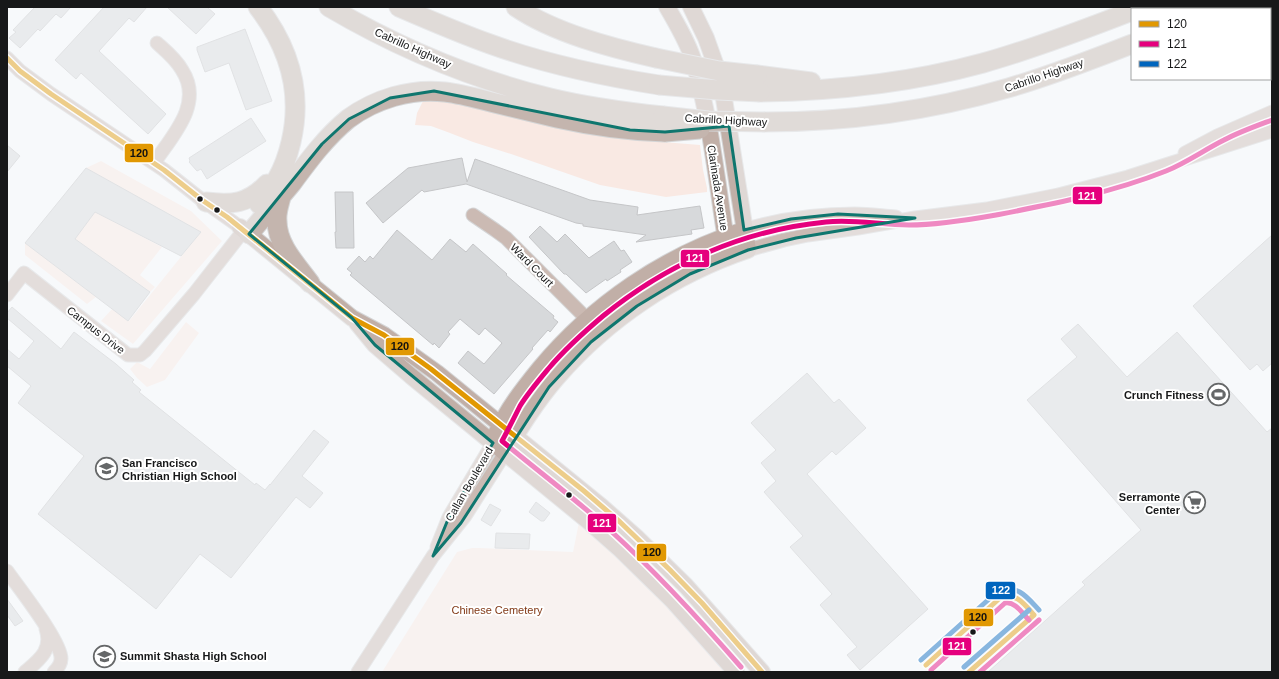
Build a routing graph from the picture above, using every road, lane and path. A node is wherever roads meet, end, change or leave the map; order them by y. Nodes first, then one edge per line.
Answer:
1 (258, 7) edge
2 (329, 7) edge
3 (399, 7) edge
4 (516, 7) edge
5 (667, 7) edge
6 (691, 7) edge
7 (1131, 11) edge
8 (157, 43) dead end
9 (1131, 44) edge
10 (7, 58) edge
11 (758, 84) junction
12 (1272, 112) edge
13 (664, 124) junction
14 (1272, 131) edge
15 (290, 145) junction
16 (154, 163) junction
17 (1162, 166) junction
18 (281, 197) junction
19 (206, 202) junction
20 (473, 215) dead end
21 (915, 218) junction
22 (244, 230) junction
23 (744, 230) junction
24 (726, 236) junction
25 (748, 250) junction
26 (729, 256) junction
27 (310, 283) junction
28 (7, 294) edge
29 (352, 318) junction
30 (587, 319) junction
31 (501, 424) junction
32 (515, 436) junction
33 (499, 448) junction
34 (7, 571) edge
35 (43, 622) junction
36 (25, 672) edge
37 (54, 672) edge
38 (358, 672) edge
39 (736, 672) edge
40 (762, 672) edge

1 - 15 highway
2 - 13 highway, Cabrillo Highway
3 - 11 highway, bridge
4 - 11 highway, bridge
5 - 24 main road, Clarinada Avenue
6 - 23 main road, Clarinada Avenue
7 - 11 highway
8 - 16 street
9 - 13 highway, Cabrillo Highway, bridge
10 - 16 street
12 - 17 street, Callan Boulevard
13 - 18 highway
14 - 17 street, Callan Boulevard
15 - 19 highway
15 - 22 highway
16 - 19 street
17 - 21 street, Callan Boulevard
18 - 22 highway
18 - 27 highway
19 - 22 street
20 - 30 street, Ward Court
21 - 23 street, Callan Boulevard
21 - 25 street, Callan Boulevard
22 - 27 main road
22 - 28 street, Campus Drive
23 - 24 main road, Callan Boulevard
23 - 25 main road, Clarinada Avenue
24 - 26 main road, Clarinada Avenue
24 - 30 main road, Callan Boulevard
25 - 26 main road, Callan Boulevard
26 - 32 main road, Callan Boulevard
27 - 29 main road
29 - 31 main road
29 - 33 main road
30 - 31 main road, Callan Boulevard
31 - 32 main road
31 - 33 main road, Callan Boulevard
32 - 33 main road, Callan Boulevard
32 - 40 main road
33 - 38 street, Callan Boulevard
33 - 39 main road
34 - 35 street
35 - 36 street
35 - 37 street

